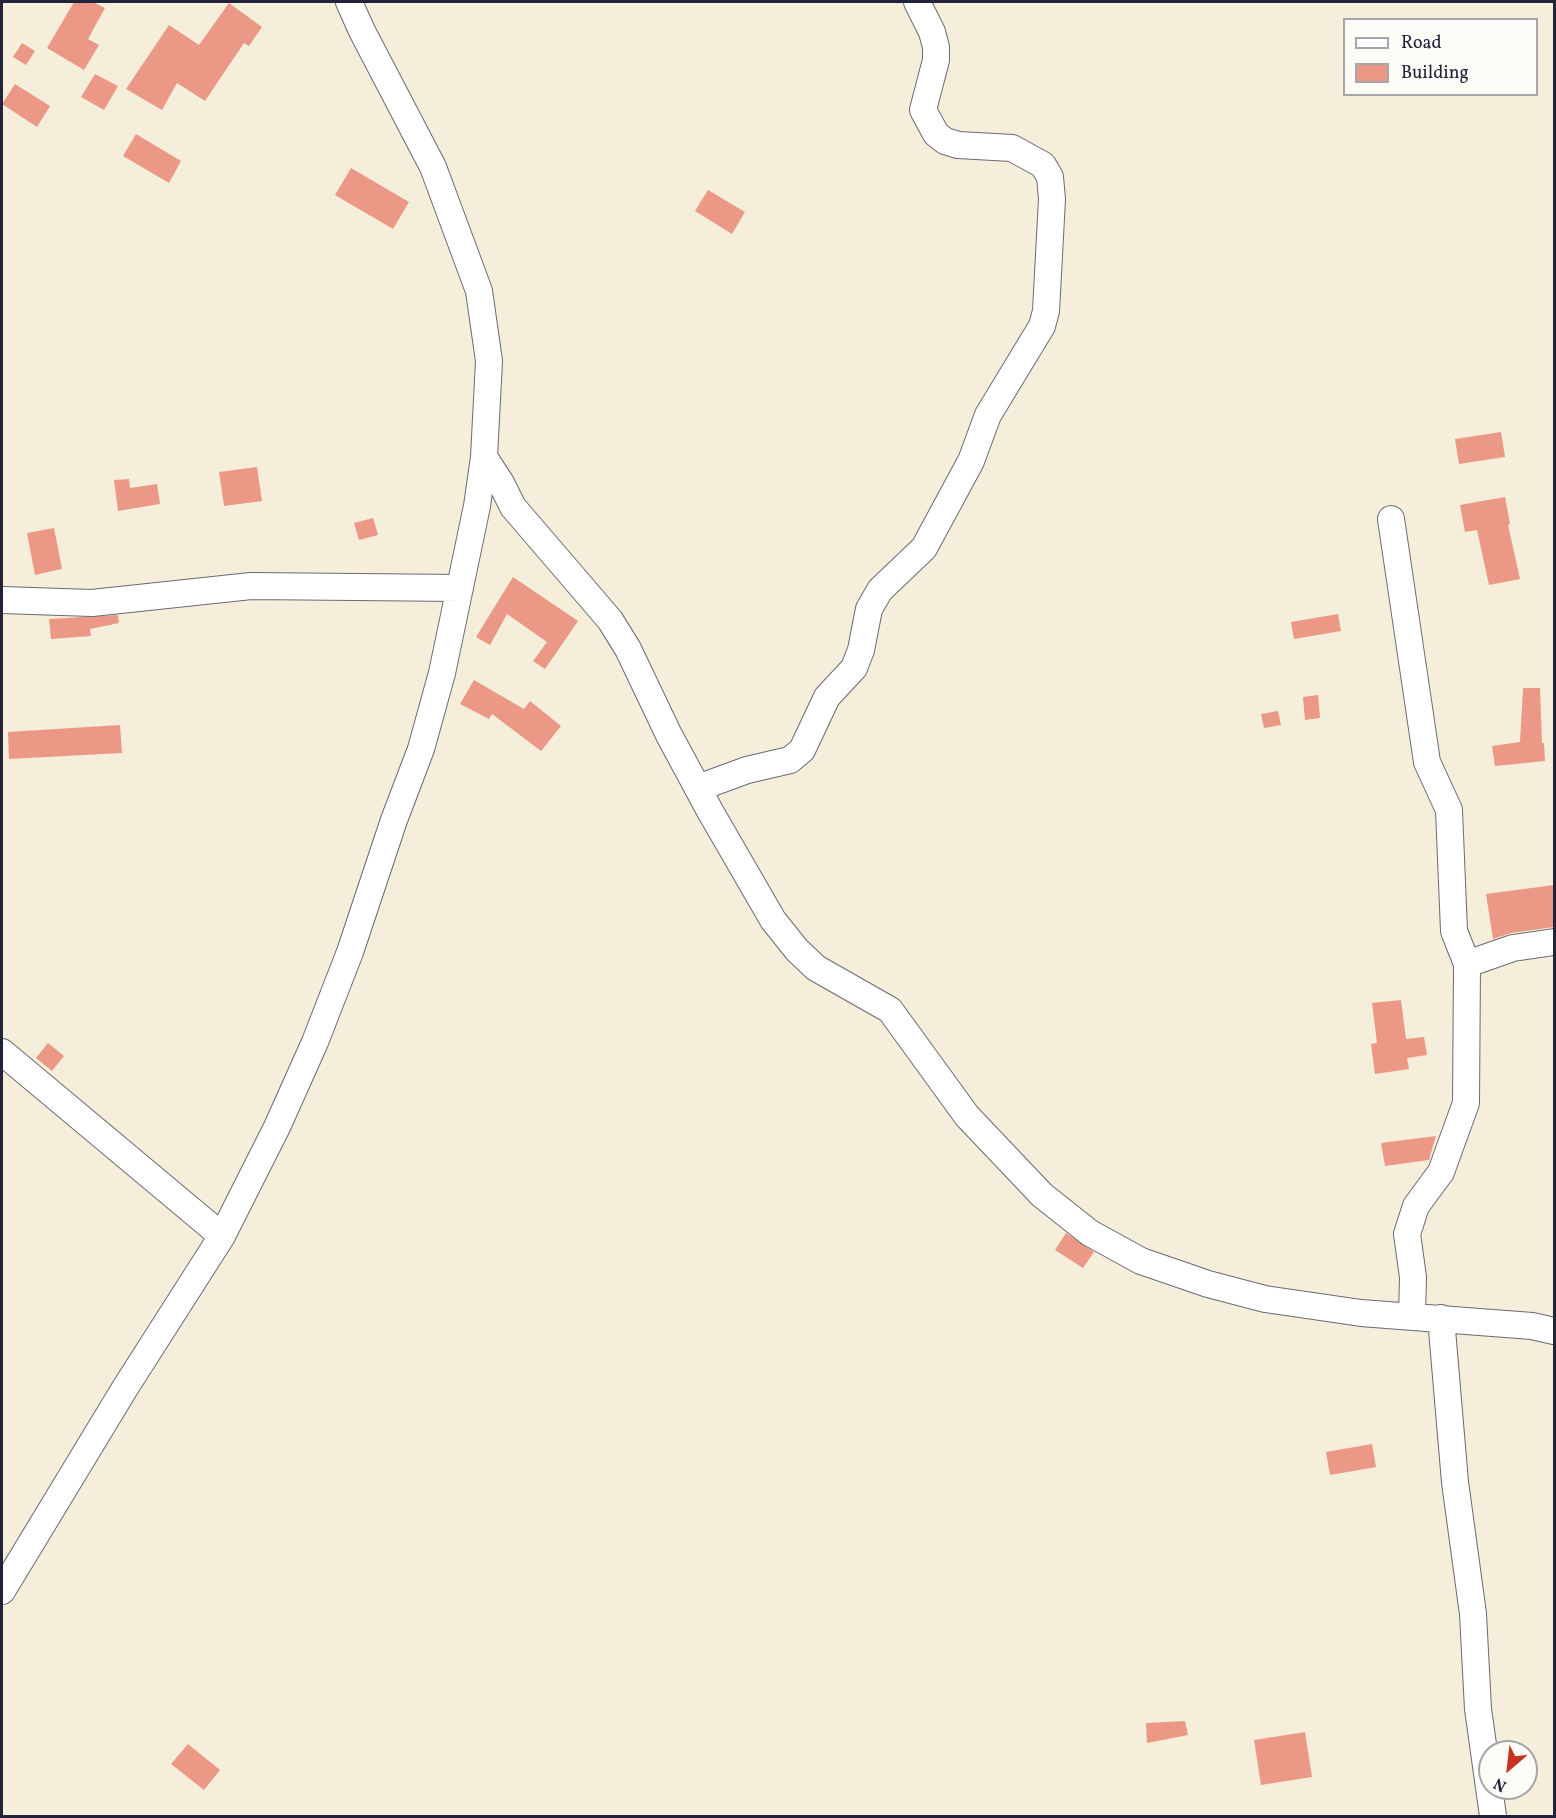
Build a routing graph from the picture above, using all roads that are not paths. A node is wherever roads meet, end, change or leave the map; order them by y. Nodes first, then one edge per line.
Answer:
1 (350, 2) edge
2 (916, 2) edge
3 (484, 458) junction
4 (477, 506) junction
5 (513, 507) junction
6 (1390, 519) dead end
7 (460, 588) junction
8 (2, 600) edge
9 (698, 788) junction
10 (1554, 942) edge
11 (1467, 964) junction
12 (2, 1052) edge
13 (222, 1236) junction
14 (1412, 1316) junction
15 (1442, 1318) junction
16 (1554, 1331) edge
17 (2, 1591) edge
18 (1493, 1816) edge

1 - 3 street
2 - 9 street
3 - 4 street
3 - 5 street
4 - 5 street
4 - 7 street
5 - 9 street
6 - 11 street
7 - 8 street
7 - 13 street
9 - 14 street
10 - 11 street
11 - 14 street
12 - 13 street
13 - 17 street
14 - 15 street
15 - 16 street
15 - 18 street

